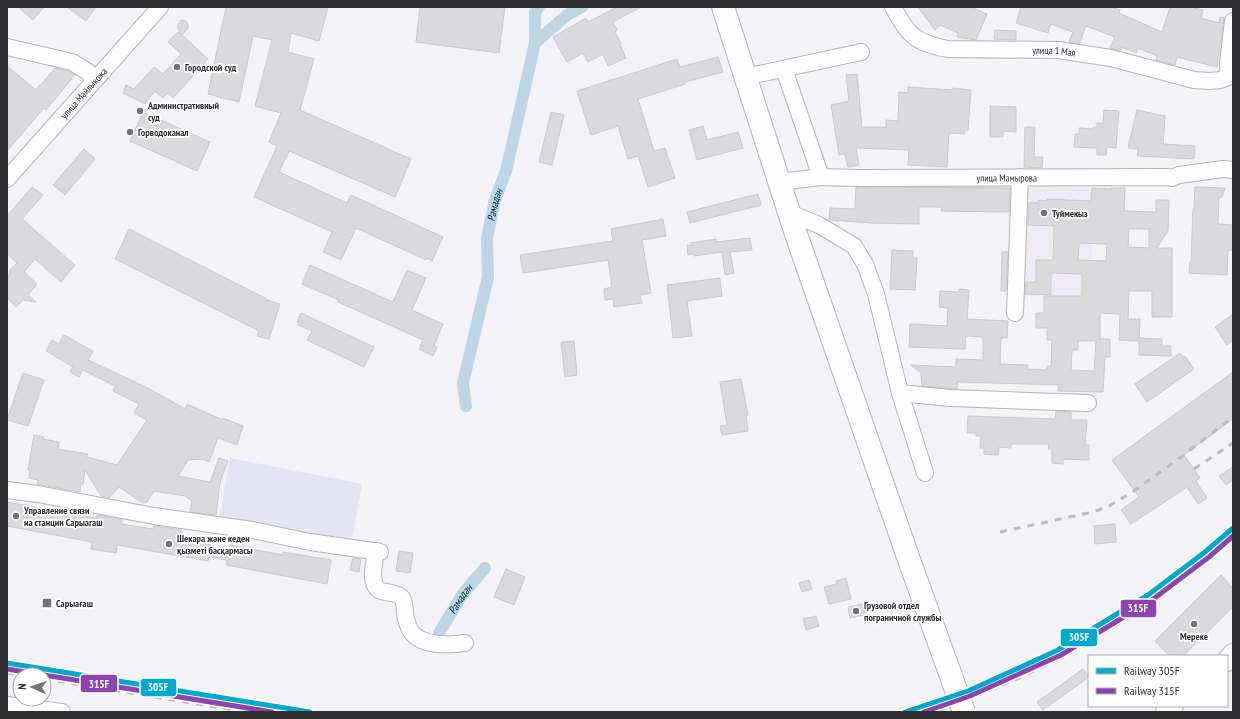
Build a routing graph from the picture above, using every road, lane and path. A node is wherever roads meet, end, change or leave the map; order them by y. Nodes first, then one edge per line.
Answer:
1 (160, 7) edge
2 (723, 7) edge
3 (894, 7) edge
4 (1233, 21) edge
5 (7, 47) edge
6 (861, 52) dead end
7 (784, 69) junction
8 (1231, 75) edge
9 (745, 77) junction
10 (95, 79) junction
11 (1233, 170) edge
12 (821, 177) junction
13 (1020, 177) junction
14 (7, 179) edge
15 (779, 182) junction
16 (790, 213) junction
17 (1015, 313) dead end
18 (900, 393) junction
19 (1088, 403) dead end
20 (925, 473) dead end
21 (7, 490) edge
22 (465, 643) dead end
23 (7, 705) edge
24 (62, 712) edge
25 (964, 712) edge

1 - 10 street, улица Майлыкожа
2 - 9 highway
3 - 8 street, улица 1 Мая
4 - 8 street, улица 1 Мая
5 - 10 street
6 - 7 street
7 - 9 street
7 - 12 street
9 - 15 highway
10 - 14 street, улица Майлыкожа
11 - 13 street, улица Мамырова
12 - 13 street, улица Мамырова
12 - 15 street, улица Мамырова
13 - 17 street
15 - 16 highway
16 - 18 street
16 - 25 highway, bridge
18 - 19 street
18 - 20 street
21 - 22 street
23 - 24 street

